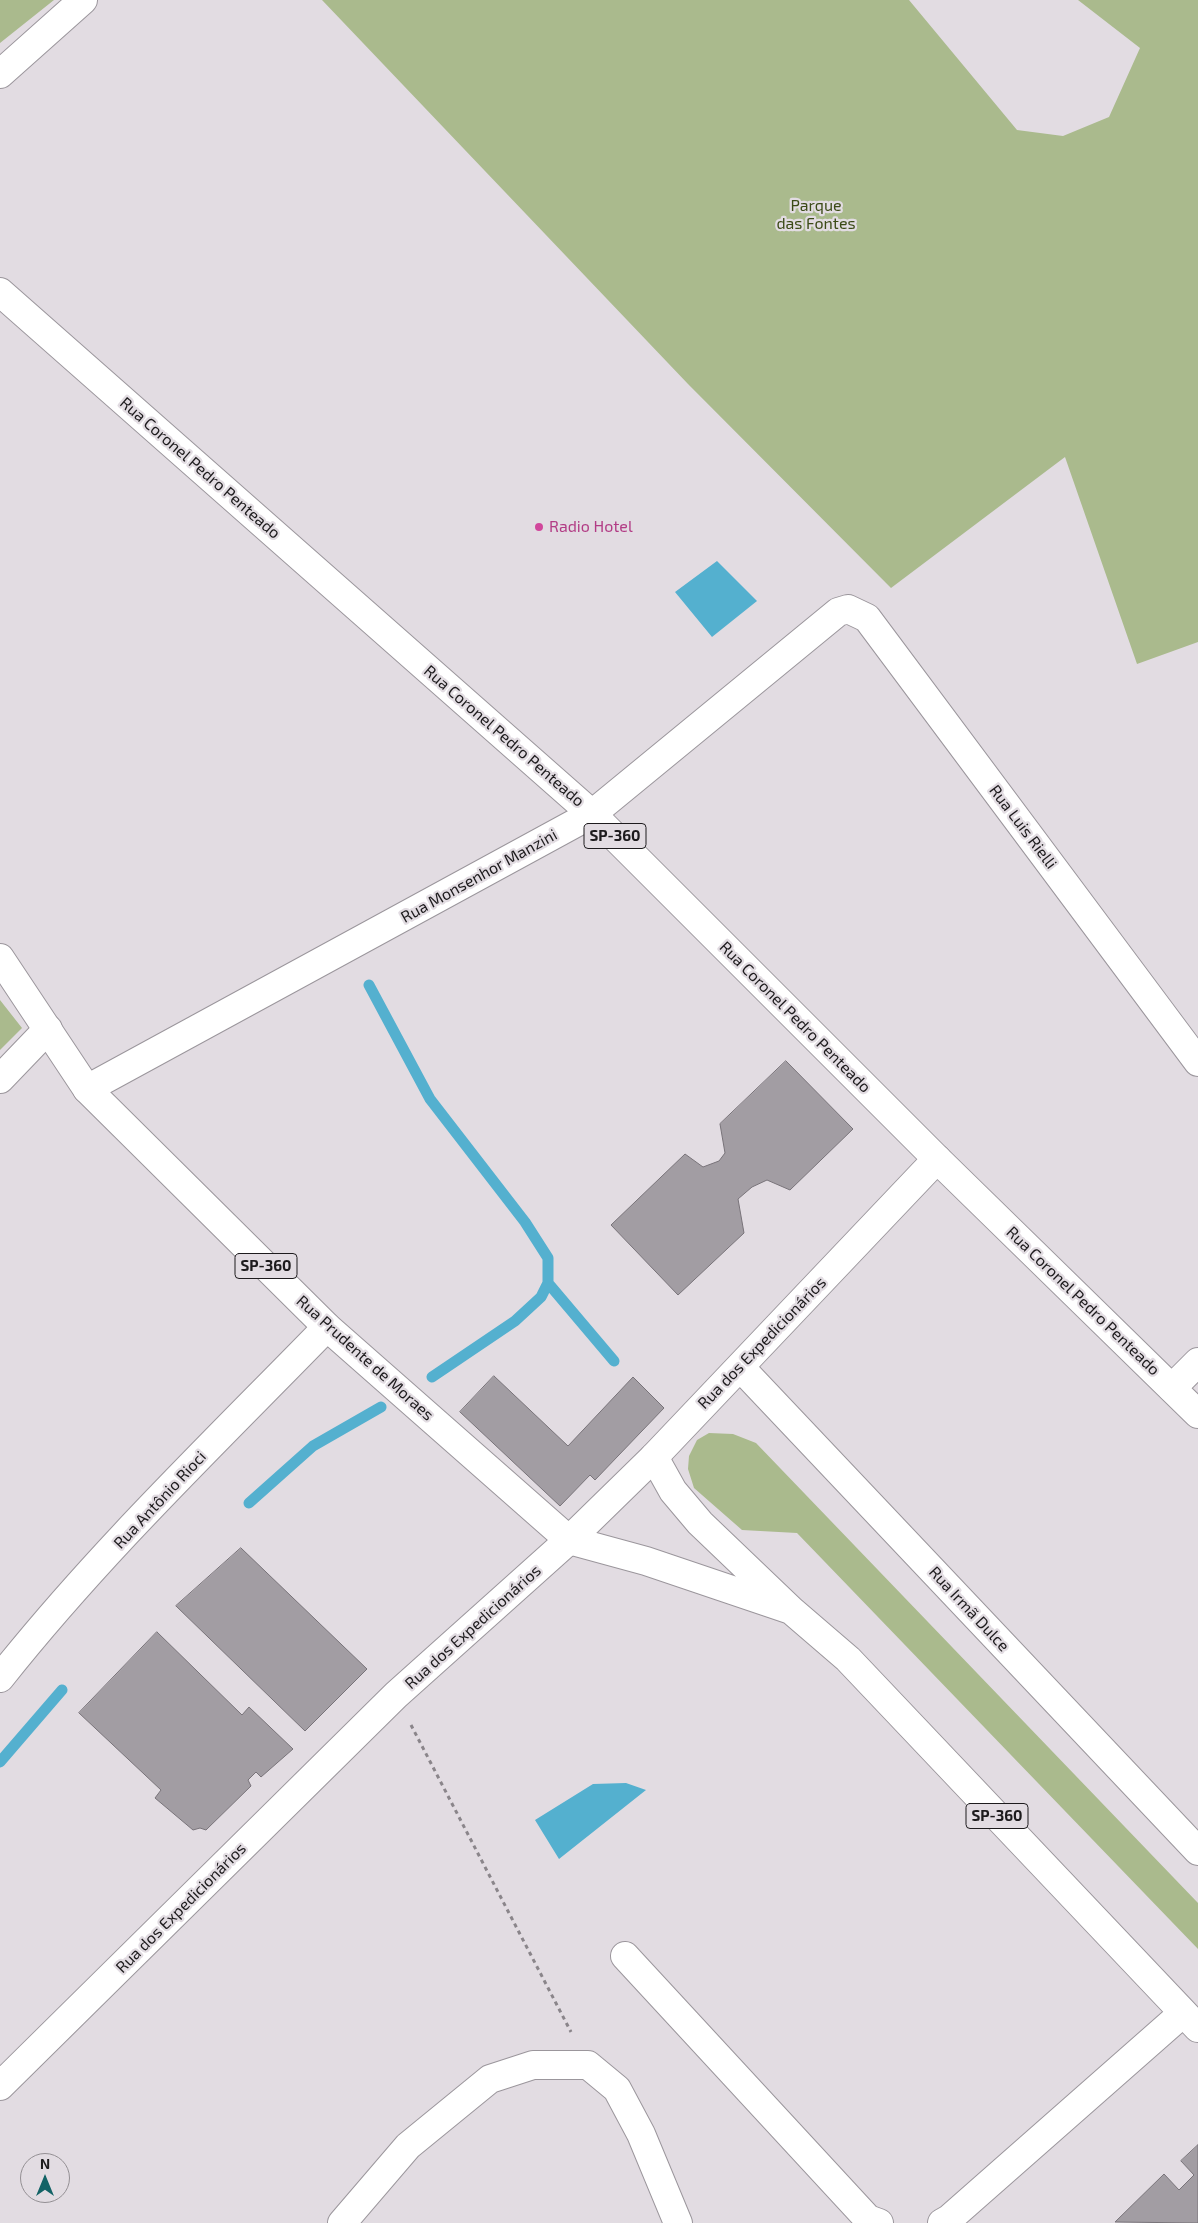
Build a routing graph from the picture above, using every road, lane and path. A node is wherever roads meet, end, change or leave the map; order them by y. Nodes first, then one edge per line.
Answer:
1 (83, 0) edge
2 (0, 74) edge
3 (0, 292) edge
4 (838, 612) joint
5 (592, 814) junction
6 (0, 958) edge
7 (48, 1029) junction
8 (1198, 1062) edge
9 (0, 1080) edge
10 (87, 1089) junction
11 (937, 1159) junction
12 (327, 1327) junction
13 (1198, 1362) edge
14 (740, 1368) junction
15 (1172, 1388) junction
16 (1198, 1414) edge
17 (654, 1457) junction
18 (569, 1540) junction
19 (791, 1610) junction
20 (0, 1678) edge
21 (396, 1695) junction
22 (1198, 1851) edge
23 (624, 1956) dead end
24 (1191, 2021) edge
25 (588, 2065) junction
26 (0, 2086) edge
27 (342, 2223) edge
28 (678, 2223) edge
29 (879, 2223) edge
30 (942, 2223) edge

1 - 2 street
3 - 5 street, Rua Coronel Pedro Penteado / SP-360
4 - 5 street, Rua Monsenhor Manzini
4 - 8 street, Rua Luis Rielli
5 - 10 street, Rua Monsenhor Manzini
5 - 11 street, Rua Coronel Pedro Penteado / SP-360
6 - 7 street, Rua Prudente de Moraes / SP-360
7 - 9 street
7 - 10 street, Rua Prudente de Moraes / SP-360
10 - 12 street, Rua Prudente de Moraes / SP-360
11 - 14 street, Rua dos Expedicionários
11 - 15 street, Rua Coronel Pedro Penteado / SP-360
12 - 18 street, Rua Prudente de Moraes / SP-360
12 - 20 street, Rua Antônio Rioci
13 - 15 street
14 - 17 street, Rua dos Expedicionários
14 - 22 street, Rua Irmã Dulce
15 - 16 street, Rua Coronel Pedro Penteado / SP-360
17 - 18 street, Rua dos Expedicionários
17 - 19 street
18 - 19 street, SP-360
18 - 21 street, Rua dos Expedicionários
19 - 24 street, SP-360
21 - 25 path
21 - 26 street, Rua dos Expedicionários
23 - 29 street
24 - 30 street
25 - 27 street
25 - 28 street

